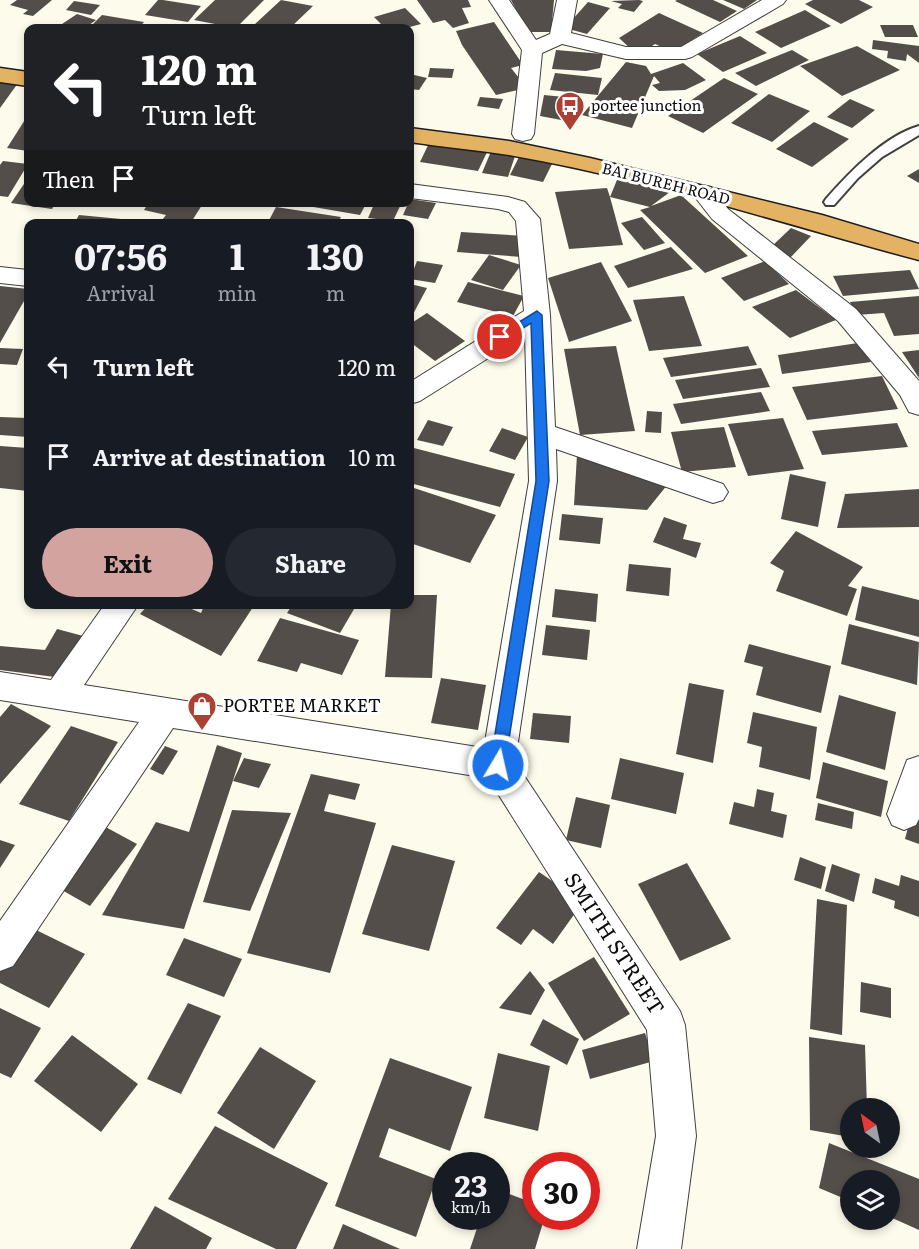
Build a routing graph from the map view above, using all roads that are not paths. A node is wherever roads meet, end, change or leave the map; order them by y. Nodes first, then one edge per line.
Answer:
1 (499, 0) edge
2 (567, 0) edge
3 (776, 0) edge
4 (560, 37) junction
5 (532, 50) junction
6 (0, 60) edge
7 (24, 63) edge
8 (0, 75) edge
9 (24, 78) edge
10 (414, 117) edge
11 (919, 130) edge
12 (523, 134) junction
13 (414, 136) edge
14 (724, 175) dead end
15 (414, 191) edge
16 (703, 192) junction
17 (819, 199) joint
18 (919, 230) edge
19 (919, 252) edge
20 (0, 275) edge
21 (24, 278) edge
22 (537, 315) junction
23 (414, 392) edge
24 (919, 405) edge
25 (541, 433) junction
26 (713, 492) dead end
27 (119, 609) edge
28 (0, 686) edge
29 (58, 696) junction
30 (164, 713) junction
31 (498, 765) junction
32 (919, 771) edge
33 (904, 814) dead end
34 (0, 953) edge
35 (659, 1249) edge

1 - 5 street
2 - 4 street
3 - 4 street
4 - 5 street
5 - 12 street
6 - 7 highway
8 - 9 highway
10 - 12 highway, BAI BUREH ROAD
11 - 17 lane
12 - 14 highway, BAI BUREH ROAD
13 - 16 highway, BAI BUREH ROAD
15 - 22 street
16 - 19 highway, BAI BUREH ROAD
16 - 24 street
17 - 18 highway
20 - 21 street
22 - 23 street
22 - 25 street
25 - 26 street
25 - 31 street
27 - 29 street
28 - 29 street
29 - 30 street
30 - 31 street
30 - 34 street
31 - 35 street, SMITH STREET
32 - 33 street

